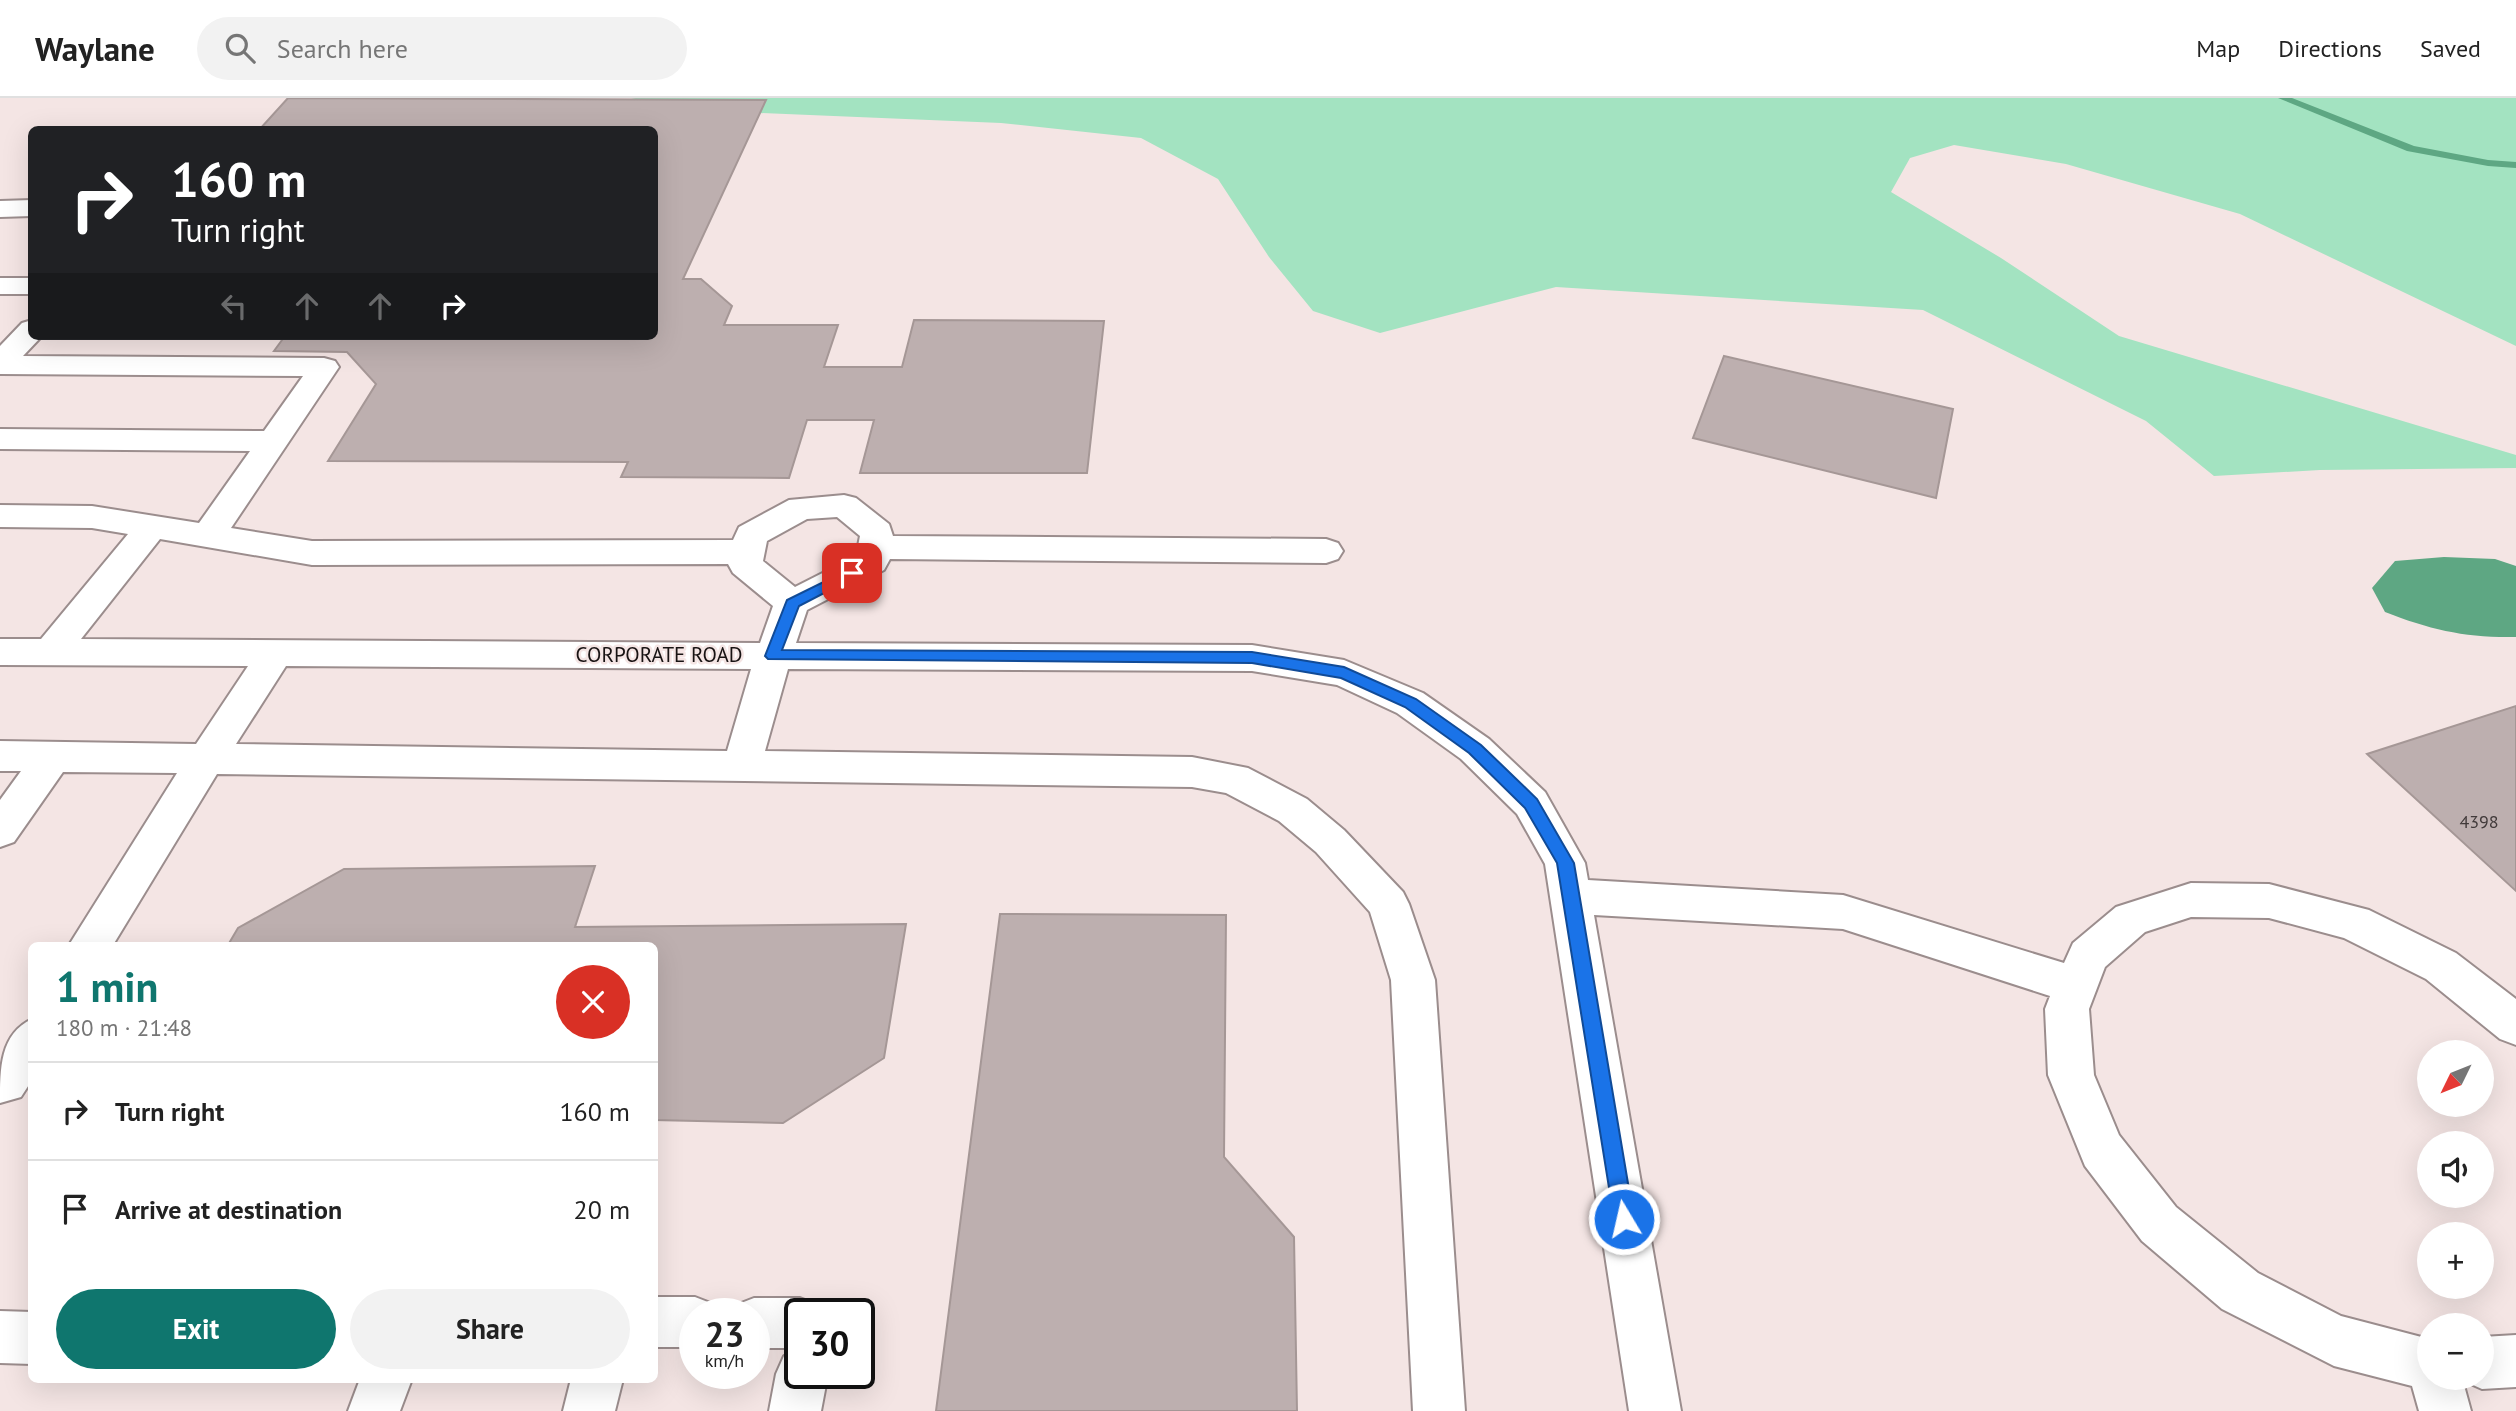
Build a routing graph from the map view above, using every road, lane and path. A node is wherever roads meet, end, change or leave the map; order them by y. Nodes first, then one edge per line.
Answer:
1 (28, 208) edge
2 (0, 209) edge
3 (0, 286) edge
4 (28, 286) edge
5 (28, 333) edge
6 (0, 364) edge
7 (0, 439) edge
8 (274, 441) junction
9 (0, 516) edge
10 (153, 526) junction
11 (208, 536) junction
12 (875, 547) junction
13 (1326, 551) dead end
14 (748, 552) junction
15 (793, 603) junction
16 (0, 652) edge
17 (51, 652) junction
18 (276, 653) junction
19 (773, 656) junction
20 (0, 756) edge
21 (52, 757) junction
22 (206, 759) junction
23 (741, 766) junction
24 (0, 831) edge
25 (1571, 896) junction
26 (92, 942) edge
27 (2076, 986) junction
28 (2516, 1025) edge
29 (28, 1045) edge
30 (0, 1082) edge
31 (658, 1322) edge
32 (679, 1322) edge
33 (0, 1337) edge
34 (28, 1338) edge
35 (2516, 1361) edge
36 (2417, 1362) edge
37 (2494, 1362) edge
38 (384, 1383) edge
39 (596, 1383) edge
40 (799, 1389) edge
41 (2439, 1390) edge
42 (374, 1411) edge
43 (589, 1411) edge
44 (795, 1411) edge
45 (1439, 1411) edge
46 (1655, 1411) edge
47 (2445, 1411) edge

1 - 2 street
3 - 4 street
5 - 6 street
6 - 8 street
7 - 8 street
8 - 11 street
9 - 10 street
10 - 11 street
10 - 17 street
11 - 14 street
12 - 13 street
12 - 14 street
12 - 15 street
14 - 15 street
15 - 19 street
16 - 17 street, CORPORATE ROAD
17 - 18 street, CORPORATE ROAD
18 - 19 street, CORPORATE ROAD
18 - 22 street
19 - 23 street
19 - 25 street, CORPORATE ROAD
20 - 21 street
21 - 22 street
21 - 24 street
22 - 23 street
22 - 26 street
23 - 45 street
25 - 27 street
25 - 46 street, CORPORATE ROAD
27 - 28 street
27 - 36 street
29 - 30 street
31 - 32 street
33 - 34 street
35 - 37 street
38 - 42 street
39 - 43 street
40 - 44 street
41 - 47 street

